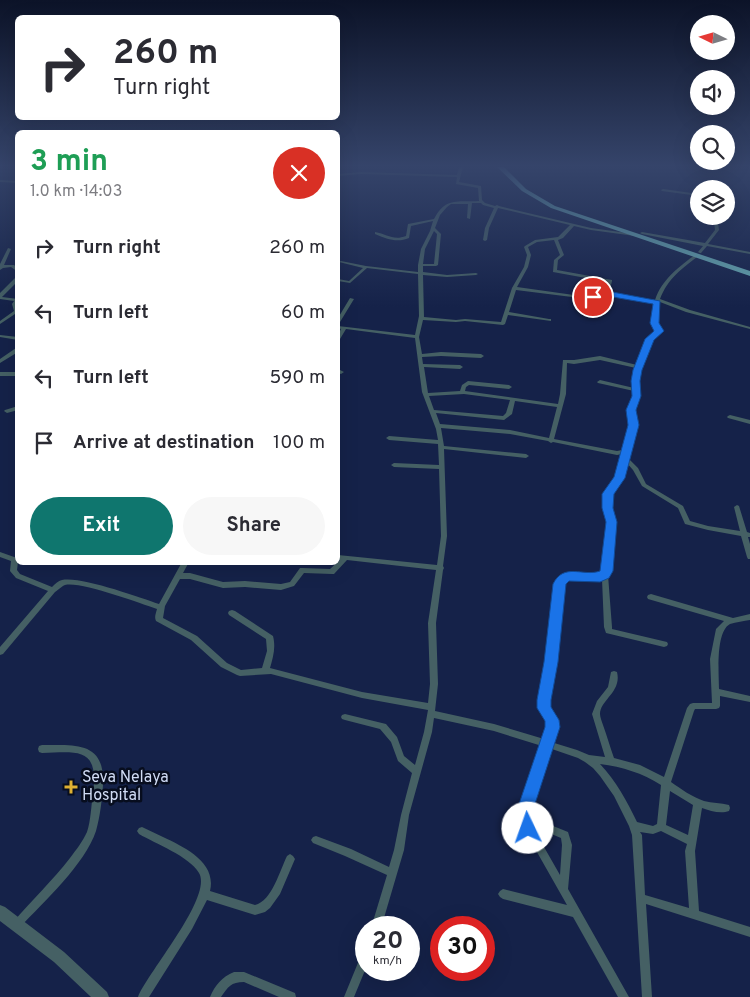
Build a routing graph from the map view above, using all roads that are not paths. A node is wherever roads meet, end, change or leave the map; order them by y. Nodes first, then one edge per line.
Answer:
1 (439, 214) edge
2 (469, 214) edge
3 (494, 214) edge
4 (527, 214) edge
5 (575, 214) edge
6 (581, 214) edge
7 (469, 218) dead end
8 (434, 220) junction
9 (572, 225) junction
10 (716, 225) edge
11 (433, 228) junction
12 (376, 233) dead end
13 (639, 234) junction
14 (557, 238) junction
15 (485, 240) dead end
16 (706, 244) junction
17 (10, 249) dead end
18 (699, 253) junction
19 (750, 253) edge
20 (341, 262) dead end
21 (420, 265) junction
22 (364, 267) junction
23 (0, 268) edge
24 (15, 268) edge
25 (750, 270) edge
26 (419, 274) junction
27 (476, 274) dead end
28 (750, 274) edge
29 (340, 280) edge
30 (15, 281) edge
31 (514, 288) junction
32 (607, 294) junction
33 (0, 297) edge
34 (352, 298) dead end
35 (15, 300) edge
36 (658, 301) junction
37 (15, 313) edge
38 (507, 313) junction
39 (340, 318) edge
40 (421, 318) junction
41 (549, 320) dead end
42 (0, 323) edge
43 (341, 327) edge
44 (750, 328) edge
45 (0, 336) edge
46 (417, 336) junction
47 (15, 338) edge
48 (15, 350) edge
49 (420, 356) junction
50 (481, 356) dead end
51 (0, 361) edge
52 (421, 365) junction
53 (460, 366) dead end
54 (639, 367) junction
55 (0, 374) edge
56 (15, 374) edge
57 (600, 382) dead end
58 (509, 387) dead end
59 (636, 390) junction
60 (462, 392) junction
61 (426, 395) junction
62 (513, 400) junction
63 (560, 406) junction
64 (15, 409) edge
65 (7, 410) dead end
66 (432, 411) junction
67 (730, 417) dead end
68 (750, 422) edge
69 (438, 426) junction
70 (389, 438) dead end
71 (551, 441) junction
72 (441, 444) junction
73 (624, 454) junction
74 (526, 456) dead end
75 (394, 465) dead end
76 (441, 467) junction
77 (737, 507) dead end
78 (747, 535) edge
79 (3, 555) edge
80 (750, 557) edge
81 (341, 558) edge
82 (0, 562) edge
83 (185, 565) edge
84 (336, 565) edge
85 (441, 568) junction
86 (604, 575) junction
87 (180, 576) junction
88 (53, 590) junction
89 (651, 597) dead end
90 (160, 607) junction
91 (232, 613) dead end
92 (750, 617) edge
93 (733, 620) junction
94 (664, 644) dead end
95 (1, 650) edge
96 (265, 671) junction
97 (614, 674) dead end
98 (716, 692) junction
99 (750, 699) edge
100 (431, 711) junction
101 (345, 717) dead end
102 (547, 744) junction
103 (42, 749) dead end
104 (587, 758) junction
105 (610, 760) junction
106 (416, 772) junction
107 (666, 784) junction
108 (698, 803) junction
109 (726, 808) dead end
110 (526, 819) junction
111 (634, 826) junction
112 (661, 827) junction
113 (142, 831) dead end
114 (316, 840) dead end
115 (690, 841) junction
116 (290, 859) dead end
117 (392, 873) junction
118 (564, 890) junction
119 (204, 894) junction
120 (503, 894) dead end
121 (641, 898) junction
122 (0, 912) edge
123 (577, 913) junction
124 (694, 915) junction
125 (379, 916) edge
126 (17, 924) junction
127 (750, 932) edge
128 (356, 981) edge
129 (102, 997) edge
130 (143, 997) edge
131 (215, 997) edge
132 (292, 997) edge
133 (349, 997) edge
134 (624, 997) edge
135 (647, 997) edge

1 - 8 street
2 - 7 street
3 - 15 street
4 - 9 street
5 - 13 highway
6 - 13 highway
8 - 11 street
8 - 12 street
9 - 13 street
9 - 14 street
10 - 16 street
11 - 21 street
11 - 21 street
13 - 16 street
13 - 18 highway
14 - 31 street
14 - 32 street
16 - 18 street
16 - 19 street
17 - 23 street
18 - 25 highway
18 - 28 highway
18 - 36 street
20 - 22 street
21 - 26 street
22 - 26 street
22 - 29 street
23 - 24 street
26 - 27 street
26 - 40 street
30 - 33 street
31 - 32 street
31 - 38 street
32 - 36 street
33 - 35 street
34 - 39 street
36 - 44 street
36 - 54 street
37 - 42 street
38 - 40 street
38 - 41 street
40 - 46 street
43 - 46 street
45 - 47 street
46 - 49 street
48 - 51 street
49 - 50 street
49 - 52 street
52 - 53 street
52 - 61 street
54 - 59 street
54 - 63 street
55 - 56 street
57 - 59 street
58 - 60 street
59 - 73 street
60 - 61 street
60 - 62 street
61 - 66 street
62 - 63 street
62 - 66 street
63 - 71 street
64 - 65 street
66 - 69 street
67 - 68 street
69 - 71 street
69 - 72 street
70 - 72 street
71 - 73 street
72 - 74 street
72 - 76 street
73 - 78 street
73 - 86 street
75 - 76 street
76 - 85 street
77 - 78 street
78 - 80 street
79 - 82 street
79 - 88 street
81 - 85 street
83 - 87 street
84 - 87 street
85 - 100 street
86 - 94 street
86 - 102 street
87 - 90 street
88 - 90 street
88 - 95 street
89 - 93 street
90 - 96 street
91 - 96 street
92 - 93 street
93 - 98 street
96 - 100 street
97 - 105 street
98 - 99 street
98 - 107 street
100 - 102 street
100 - 106 street
101 - 106 street
102 - 104 street
102 - 110 street
103 - 126 street
104 - 105 street
104 - 111 street
105 - 107 street
106 - 117 street
107 - 108 street
107 - 112 street
108 - 109 street
108 - 115 street
110 - 118 street
110 - 118 street
111 - 112 street
111 - 121 street
112 - 115 street
113 - 119 street
114 - 117 street
115 - 124 street
116 - 119 street
117 - 125 street
118 - 123 street
119 - 130 street
120 - 123 street
121 - 124 street
121 - 135 street
122 - 126 street
123 - 134 street
124 - 127 street
126 - 129 street
128 - 133 street
131 - 132 street

